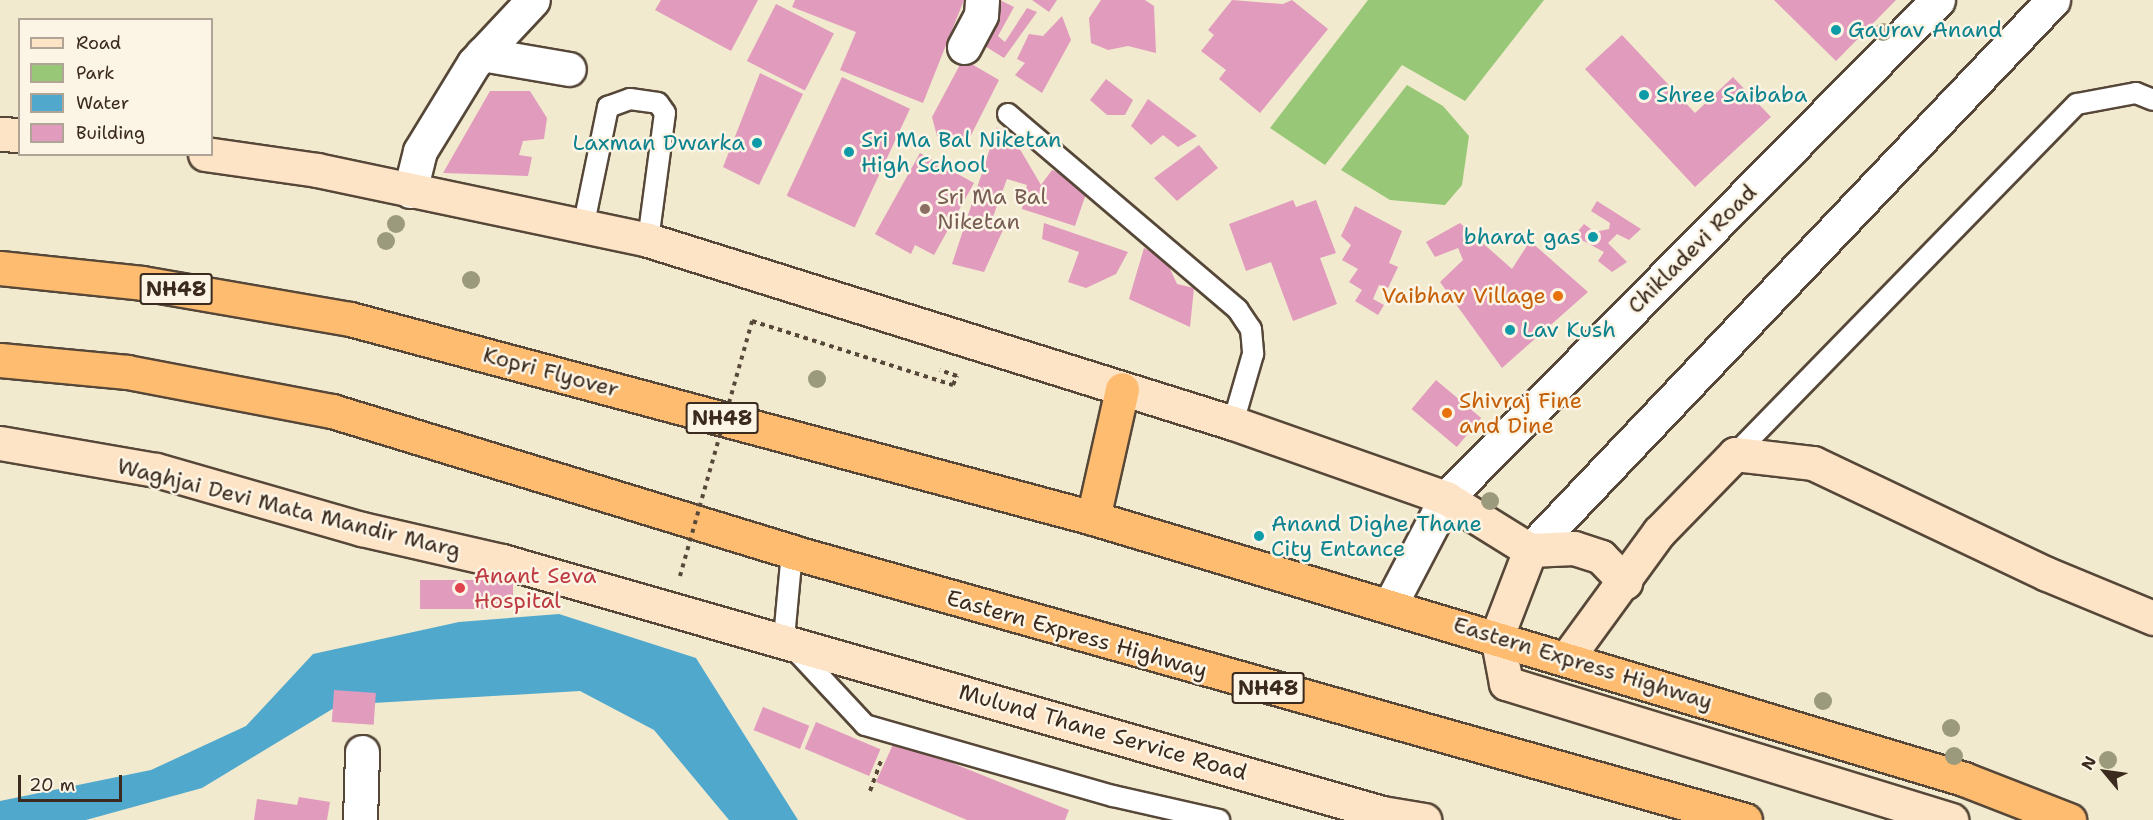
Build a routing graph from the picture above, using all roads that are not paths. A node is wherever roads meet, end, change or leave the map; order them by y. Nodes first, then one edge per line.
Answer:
1 (533, 0) edge
2 (982, 0) edge
3 (1938, 0) edge
4 (2053, 0) edge
5 (964, 47) dead end
6 (482, 54) junction
7 (569, 69) dead end
8 (2153, 100) edge
9 (1008, 114) dead end
10 (0, 134) edge
11 (18, 135) edge
12 (213, 155) edge
13 (410, 191) junction
14 (584, 228) junction
15 (648, 240) junction
16 (0, 268) edge
17 (0, 360) edge
18 (1122, 389) junction
19 (1233, 423) junction
20 (0, 442) edge
21 (1735, 454) junction
22 (1446, 498) junction
23 (1093, 518) junction
24 (1530, 550) junction
25 (792, 552) junction
26 (1625, 582) junction
27 (1390, 605) junction
28 (2153, 618) edge
29 (1497, 636) junction
30 (784, 638) junction
31 (1567, 658) junction
32 (362, 752) dead end
33 (360, 820) edge
34 (1220, 820) edge
35 (1424, 820) edge
36 (1745, 820) edge
37 (1951, 820) edge
38 (2069, 820) edge

1 - 6 street
2 - 5 street
3 - 22 street, Chikladevi Road
4 - 24 street
6 - 7 street
6 - 13 street
8 - 21 lane
9 - 19 lane
10 - 11 street
12 - 13 street
13 - 14 street
14 - 15 street
14 - 15 lane
15 - 18 street
16 - 23 highway, Kopri Flyover / NH48
17 - 25 highway, NH48
18 - 19 street
18 - 23 highway
19 - 22 street
20 - 30 street, Waghjai Devi Mata Mandir Marg
21 - 26 street
21 - 28 street
22 - 24 street
22 - 27 street, Chikladevi Road
23 - 27 highway, Eastern Express Highway / NH48
24 - 26 street
24 - 29 street
25 - 30 lane
25 - 36 highway, Eastern Express Highway / NH48
26 - 31 street
27 - 29 highway, Eastern Express Highway / NH48
29 - 31 highway, Eastern Express Highway / NH48
29 - 37 street
30 - 34 lane
30 - 35 street, Mulund Thane Service Road
31 - 38 highway, Eastern Express Highway / NH48
32 - 33 street

